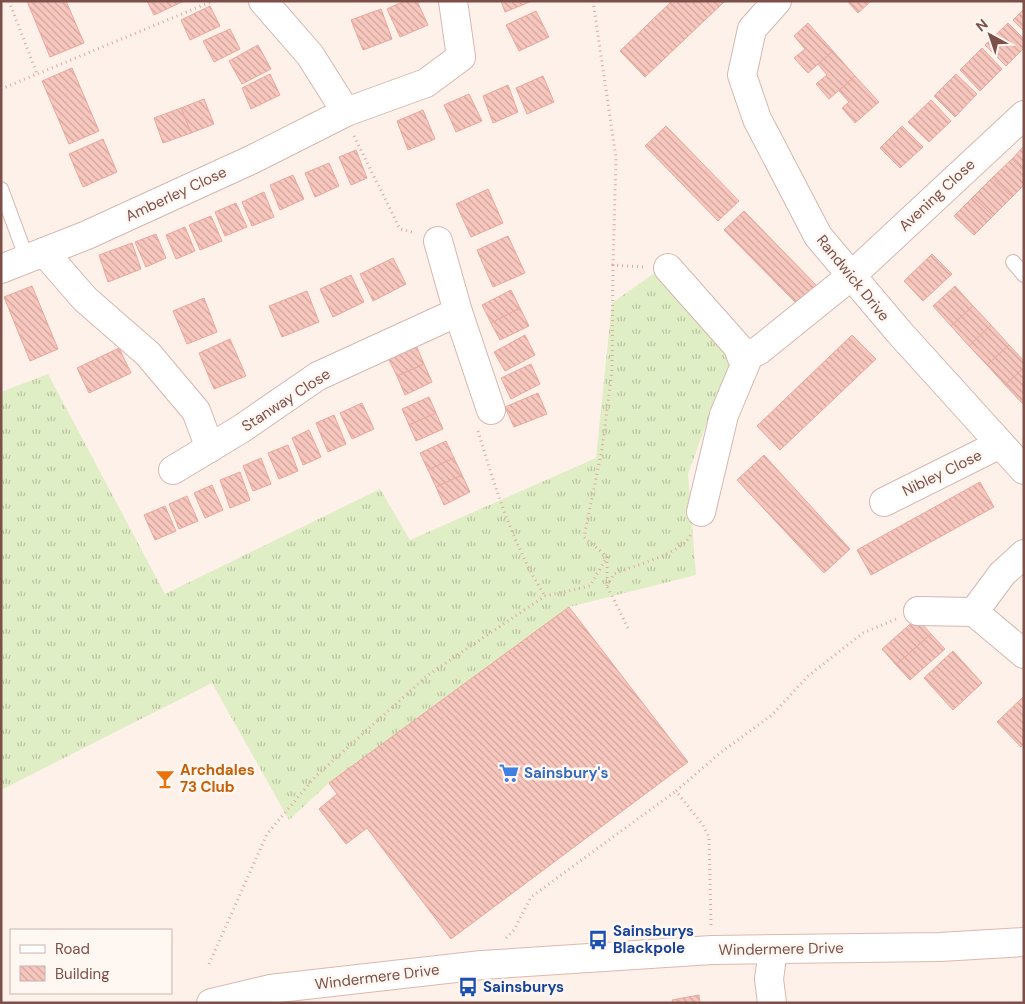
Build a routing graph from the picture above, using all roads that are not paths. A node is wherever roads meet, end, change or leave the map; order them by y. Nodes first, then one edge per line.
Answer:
1 (263, 1) edge
2 (453, 1) edge
3 (777, 1) edge
4 (344, 113) junction
5 (1024, 115) edge
6 (1, 189) edge
7 (438, 241) road end
8 (35, 255) junction
9 (1013, 262) dead end
10 (668, 268) road end
11 (1, 269) edge
12 (1024, 275) edge
13 (851, 276) junction
14 (458, 312) junction
15 (750, 353) junction
16 (491, 410) road end
17 (1000, 444) junction
18 (210, 448) junction
19 (173, 470) dead end
20 (1024, 470) edge
21 (884, 502) dead end
22 (701, 512) road end
23 (1024, 554) edge
24 (918, 611) road end
25 (974, 612) junction
26 (1024, 654) edge
27 (1024, 942) edge
28 (773, 950) junction
29 (211, 1003) edge
30 (772, 1003) edge

1 - 4 street
2 - 4 street, Amberley Close
3 - 13 street, Randwick Drive
4 - 8 street, Amberley Close
5 - 13 street, Avening Close
6 - 8 lane
7 - 14 street
8 - 11 street, Amberley Close
8 - 18 street
9 - 12 lane
10 - 15 street
13 - 15 street, Avening Close
13 - 17 street, Randwick Drive
14 - 16 street
14 - 18 street, Stanway Close
15 - 22 street
17 - 20 street, Randwick Drive
17 - 21 street, Nibley Close
18 - 19 street, Stanway Close
23 - 25 street
24 - 25 street
25 - 26 street
27 - 28 street, Windermere Drive
28 - 29 street, Windermere Drive
28 - 30 street

